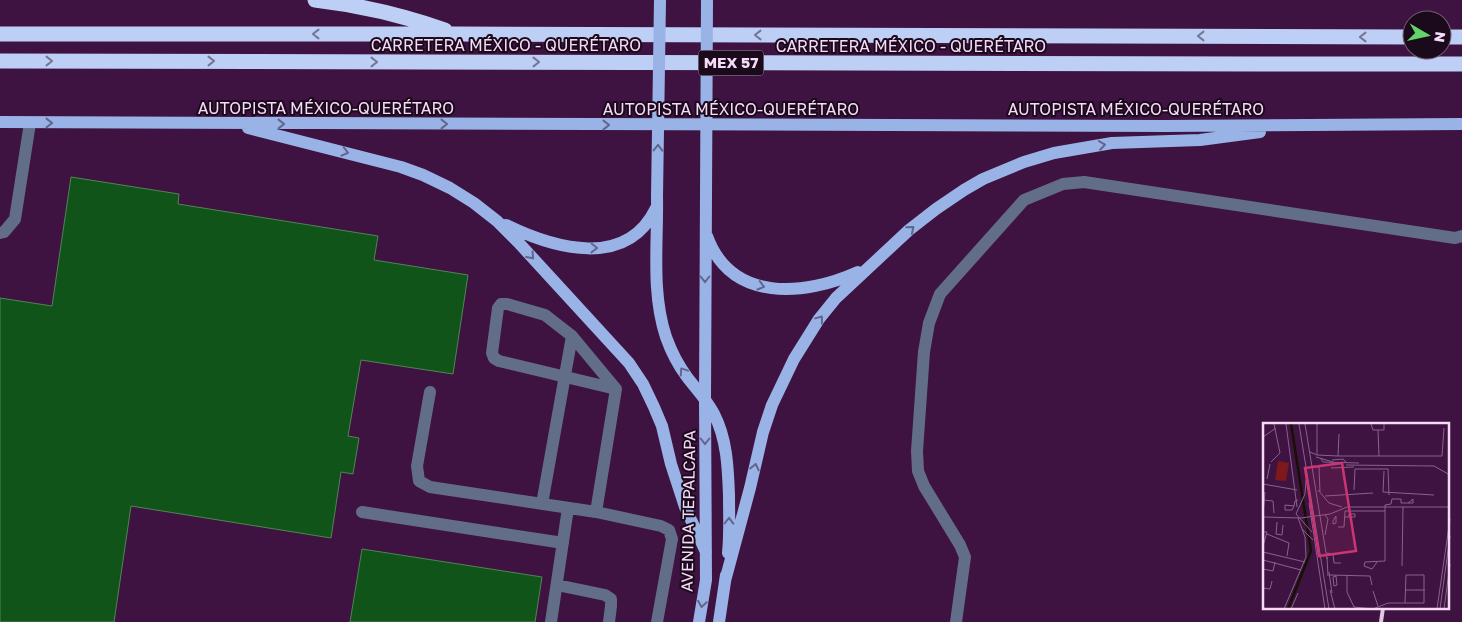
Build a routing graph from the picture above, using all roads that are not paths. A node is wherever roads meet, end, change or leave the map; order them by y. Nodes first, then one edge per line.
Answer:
1 (315, 0) edge
2 (660, 0) edge
3 (707, 0) edge
4 (0, 34) edge
5 (455, 34) junction
6 (1402, 37) edge
7 (0, 61) edge
8 (1462, 64) edge
9 (0, 122) edge
10 (30, 123) junction
11 (230, 124) junction
12 (1462, 124) edge
13 (1289, 125) junction
14 (657, 201) junction
15 (497, 221) junction
16 (705, 230) junction
17 (0, 233) edge
18 (1462, 236) edge
19 (876, 262) junction
20 (572, 336) junction
21 (565, 376) junction
22 (616, 389) junction
23 (430, 392) dead end
24 (705, 400) junction
25 (542, 504) junction
26 (568, 508) junction
27 (362, 512) dead end
28 (596, 512) junction
29 (563, 543) junction
30 (706, 552) junction
31 (725, 582) junction
32 (556, 585) junction
33 (551, 622) edge
34 (609, 622) edge
35 (658, 622) edge
36 (700, 622) edge
37 (719, 622) edge
38 (956, 622) edge

1 - 5 highway
14 -> 2 main road, AVENIDA TEPALCAPA, bridge
3 - 16 main road, AVENIDA TEPALCAPA, bridge
5 -> 4 highway, CARRETERA MÉXICO - QUERÉTARO / MEX 57
6 -> 5 highway, CARRETERA MÉXICO - QUERÉTARO / MEX 57
7 -> 8 highway, CARRETERA MÉXICO - QUERÉTARO / MEX 57
9 - 10 main road, AUTOPISTA MÉXICO-QUERÉTARO
10 -> 11 main road, AUTOPISTA MÉXICO-QUERÉTARO
10 - 17 lane
11 -> 13 main road, AUTOPISTA MÉXICO-QUERÉTARO
11 -> 15 main road
12 - 13 main road, AUTOPISTA MÉXICO-QUERÉTARO
19 -> 13 main road
15 -> 14 main road
24 -> 14 main road, AVENIDA TEPALCAPA
15 -> 30 main road
16 -> 19 main road
16 -> 24 main road, AVENIDA TEPALCAPA
18 - 38 lane
31 -> 19 main road
20 - 21 lane
20 - 21 lane
20 - 22 lane
21 - 22 lane
21 - 25 lane
22 - 28 lane
23 - 25 lane
24 -> 30 main road, AVENIDA TEPALCAPA
31 -> 24 main road, AVENIDA TEPALCAPA
25 - 26 lane
26 - 28 lane
26 - 29 lane
27 - 29 lane
28 - 35 lane
29 - 32 lane
30 -> 36 main road, AVENIDA TEPALCAPA
31 - 37 main road, AVENIDA TEPALCAPA
32 - 33 lane
32 - 34 lane

